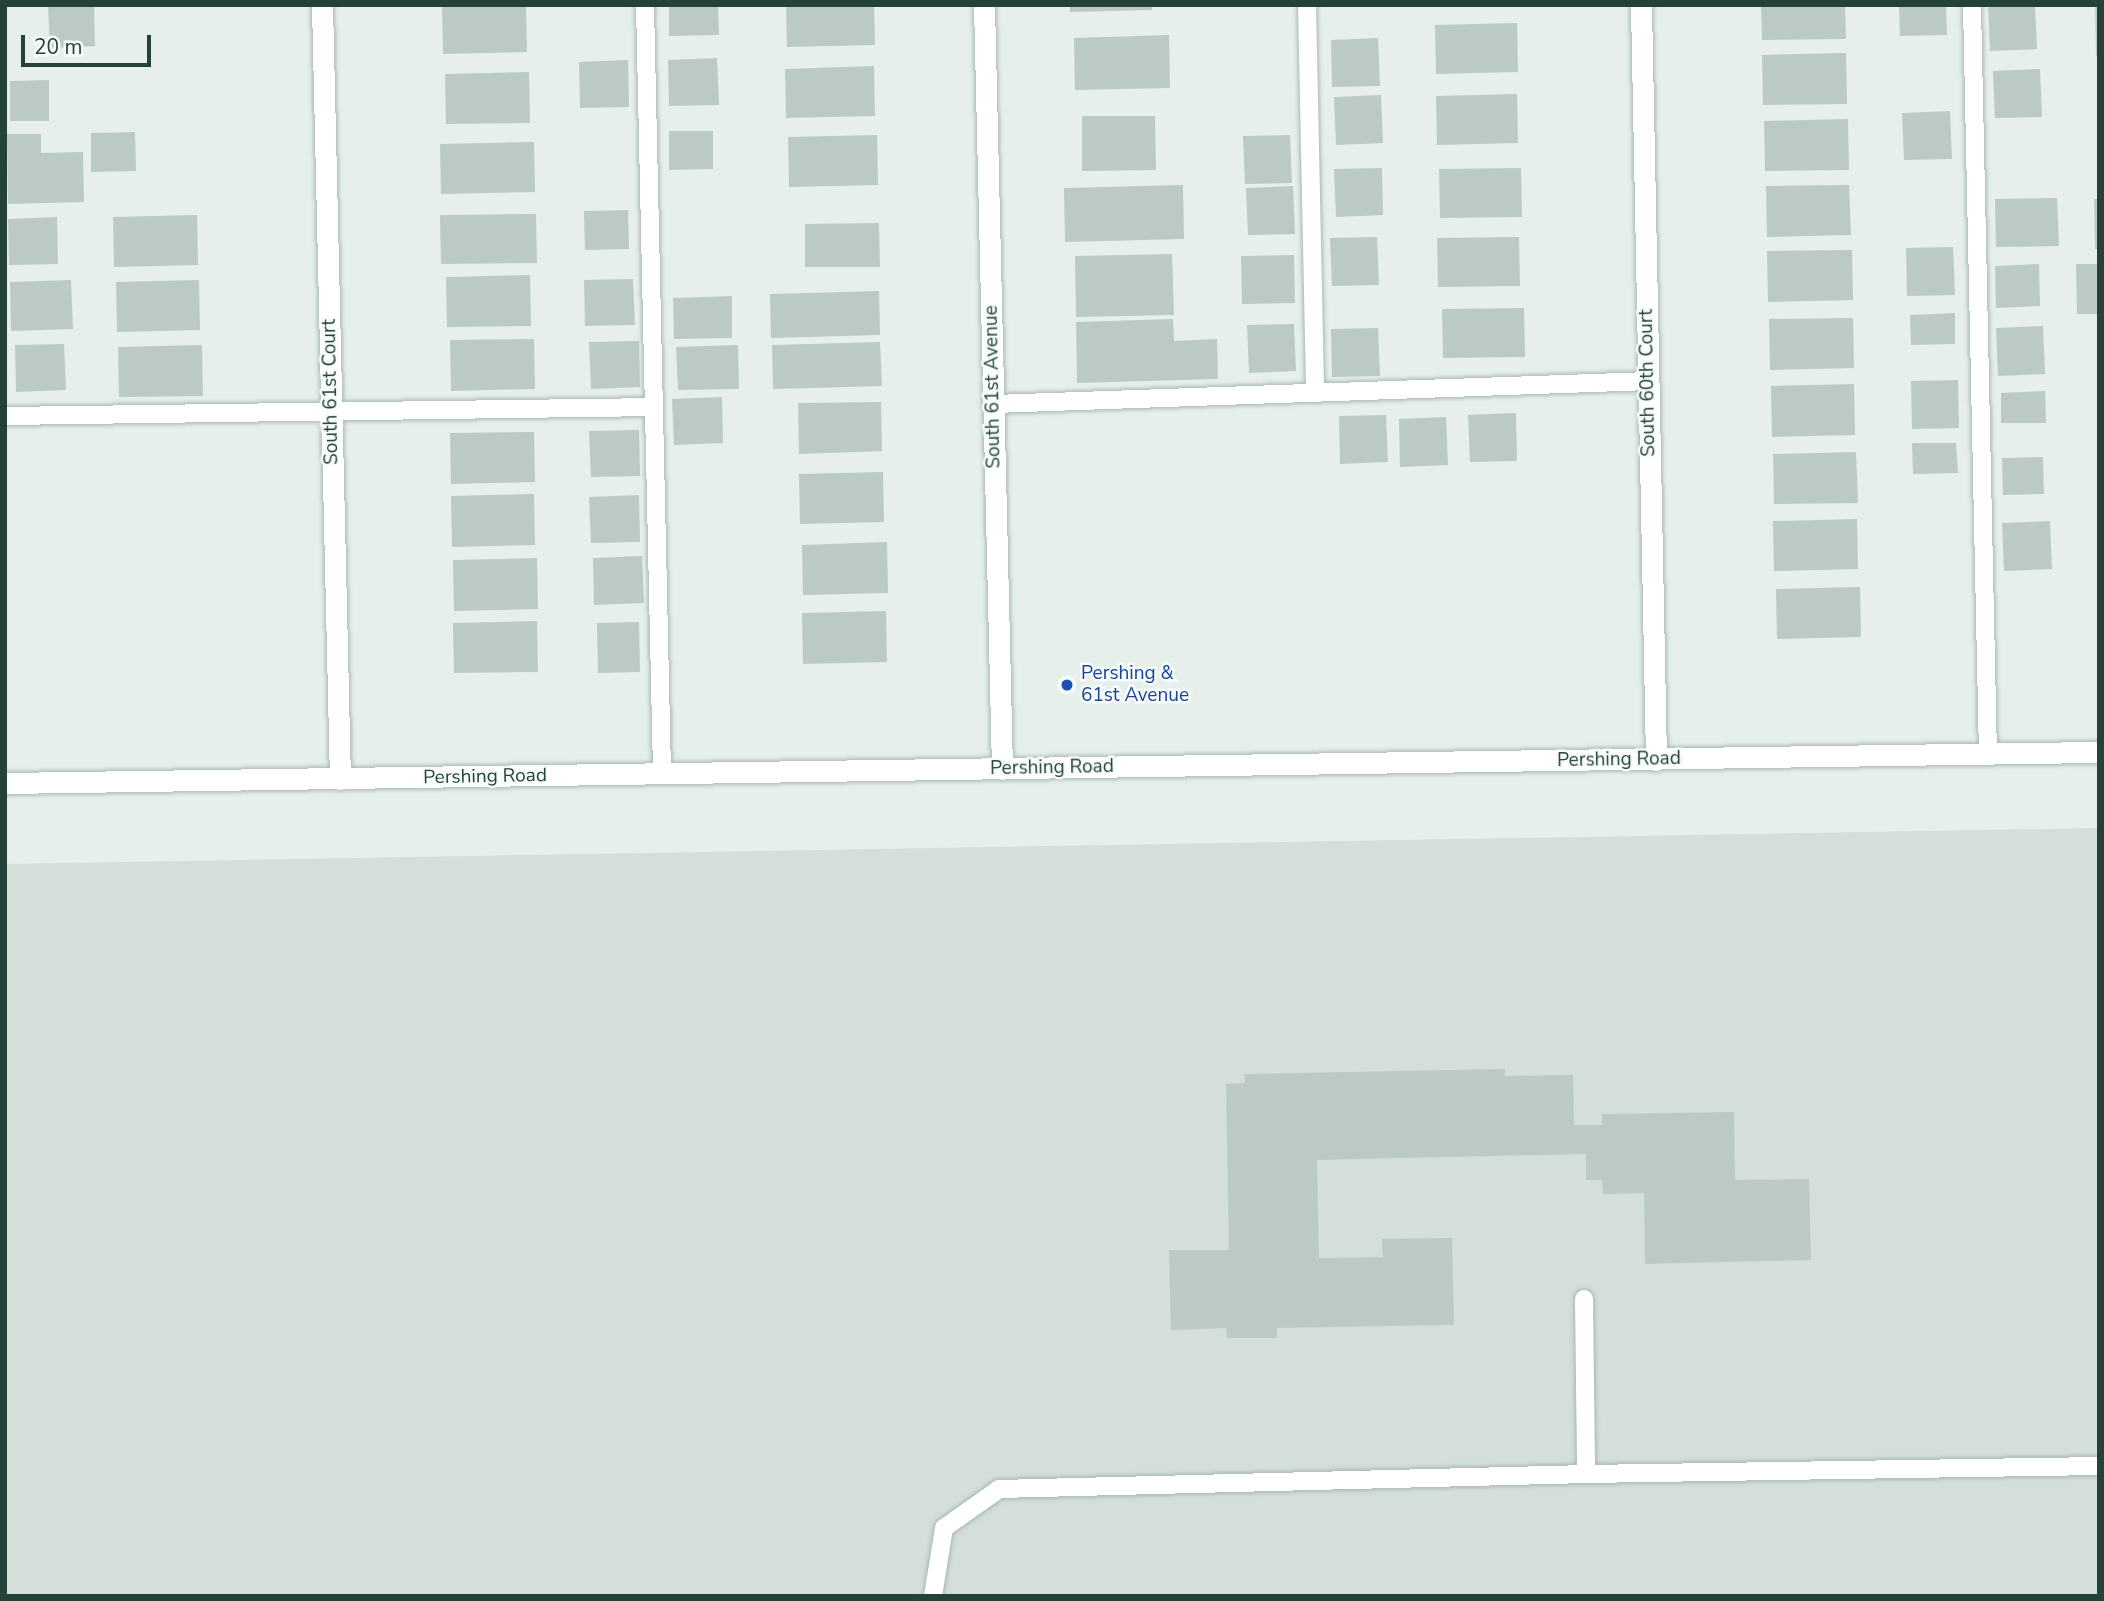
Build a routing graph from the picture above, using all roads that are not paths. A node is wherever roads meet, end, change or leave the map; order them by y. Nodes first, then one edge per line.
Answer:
1 (322, 5) edge
2 (645, 5) edge
3 (984, 5) edge
4 (1307, 5) edge
5 (1641, 5) edge
6 (1972, 5) edge
7 (1648, 381) junction
8 (1315, 393) junction
9 (994, 404) junction
10 (654, 407) junction
11 (331, 410) junction
12 (5, 416) edge
13 (2099, 752) edge
14 (1988, 754) junction
15 (1656, 760) junction
16 (1002, 768) junction
17 (662, 774) junction
18 (340, 779) junction
19 (5, 783) edge
20 (1584, 1299) dead end
21 (2099, 1466) edge
22 (1586, 1474) junction
23 (933, 1596) edge

1 - 11 street, South 61st Court
2 - 10 lane
3 - 9 street, South 61st Avenue
4 - 8 lane
5 - 7 street, South 60th Court
6 - 14 lane
7 - 8 lane
7 - 15 street, South 60th Court
8 - 9 lane
9 - 16 street, South 61st Avenue
10 - 11 lane
10 - 17 lane
11 - 12 lane
11 - 18 street, South 61st Court
13 - 14 street, Pershing Road
14 - 15 street, Pershing Road
15 - 16 street, Pershing Road
16 - 17 street, Pershing Road
17 - 18 street, Pershing Road
18 - 19 street, Pershing Road
20 - 22 lane
21 - 22 lane
22 - 23 lane

